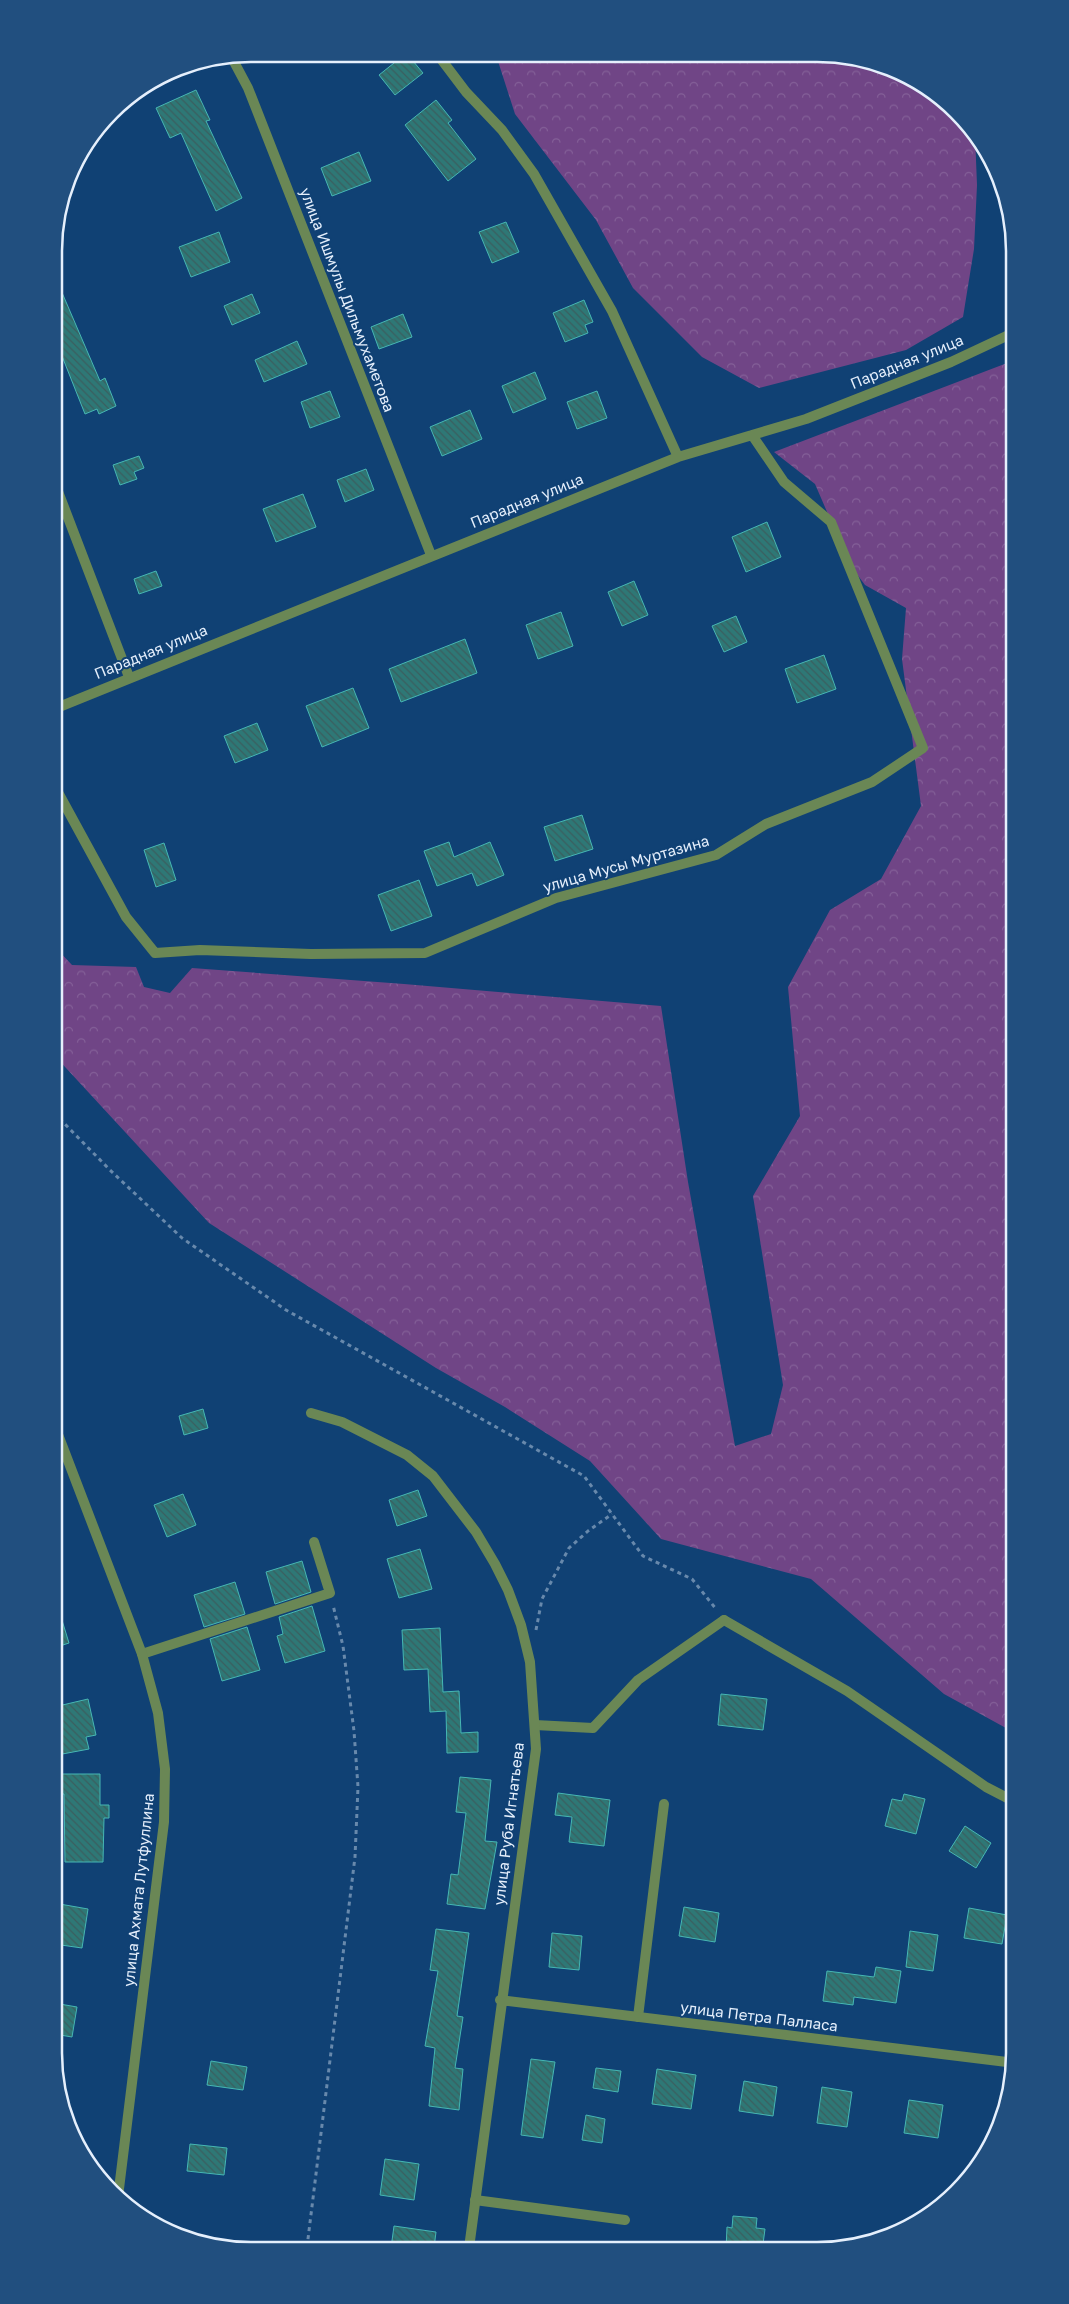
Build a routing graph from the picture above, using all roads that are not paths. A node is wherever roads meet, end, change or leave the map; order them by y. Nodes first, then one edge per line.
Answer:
1 (443, 62) edge
2 (235, 63) edge
3 (1006, 336) edge
4 (752, 435) junction
5 (678, 457) junction
6 (62, 502) edge
7 (431, 555) junction
8 (129, 677) junction
9 (62, 706) edge
10 (62, 800) edge
11 (311, 1413) dead end
12 (62, 1445) edge
13 (314, 1542) dead end
14 (142, 1654) junction
15 (534, 1725) junction
16 (1006, 1797) edge
17 (664, 1804) dead end
18 (500, 2000) junction
19 (638, 2017) junction
20 (1006, 2062) edge
21 (119, 2187) edge
22 (475, 2200) junction
23 (625, 2220) dead end
24 (469, 2242) edge

1 - 5 street
2 - 7 street, улица Ишмулы Дильмухаметова
3 - 4 street, Парадная улица
4 - 5 street, Парадная улица
4 - 10 street, улица Мусы Муртазина
5 - 7 street, Парадная улица
6 - 8 street
7 - 8 street, Парадная улица
8 - 9 street, Парадная улица
11 - 15 street, улица Руба Игнатьева
12 - 14 street, улица Ахмата Лутфуллина
13 - 14 street
14 - 21 street, улица Ахмата Лутфуллина
15 - 16 street
15 - 18 street, улица Руба Игнатьева
17 - 19 street
18 - 19 street, улица Петра Палласа
18 - 22 street, улица Руба Игнатьева
19 - 20 street, улица Петра Палласа
22 - 23 street
22 - 24 street, улица Руба Игнатьева

